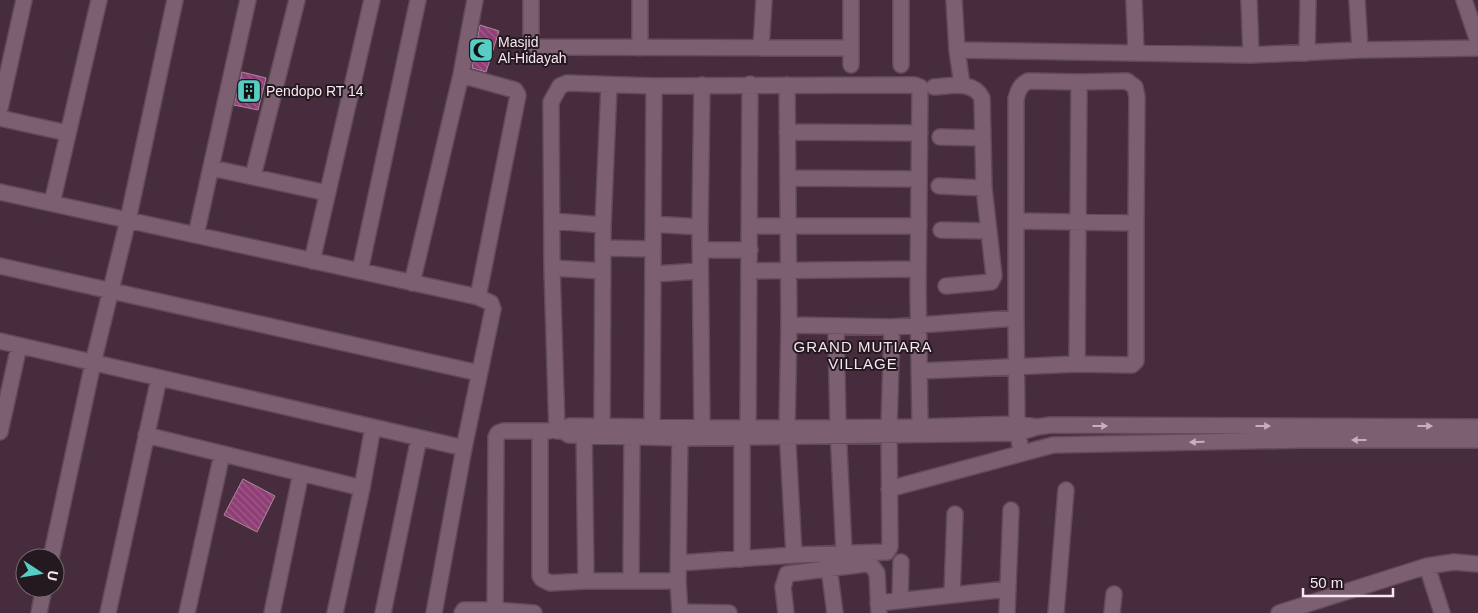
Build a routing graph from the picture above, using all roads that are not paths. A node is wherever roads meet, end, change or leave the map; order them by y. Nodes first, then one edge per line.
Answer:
1 (24, 0) edge
2 (99, 0) edge
3 (175, 0) edge
4 (248, 0) edge
5 (297, 0) edge
6 (372, 0) edge
7 (418, 0) edge
8 (475, 0) edge
9 (530, 0) edge
10 (640, 0) edge
11 (764, 0) edge
12 (851, 0) edge
13 (900, 0) edge
14 (954, 0) edge
15 (1134, 0) edge
16 (1249, 0) edge
17 (1308, 0) edge
18 (1358, 0) edge
19 (1464, 0) edge
20 (1478, 42) edge
21 (640, 48) junction
22 (761, 48) junction
23 (851, 48) junction
24 (1478, 48) edge
25 (957, 50) junction
26 (1360, 50) junction
27 (1136, 52) junction
28 (1307, 53) junction
29 (1251, 55) junction
30 (851, 65) dead end
31 (901, 66) dead end
32 (461, 75) junction
33 (1079, 82) junction
34 (750, 84) junction
35 (609, 85) junction
36 (702, 85) junction
37 (786, 85) junction
38 (962, 85) junction
39 (654, 86) junction
40 (934, 87) dead end
41 (0, 108) edge
42 (0, 118) edge
43 (787, 132) junction
44 (920, 132) junction
45 (67, 133) junction
46 (940, 137) dead end
47 (982, 138) junction
48 (212, 168) junction
49 (253, 176) junction
50 (788, 178) junction
51 (918, 179) junction
52 (939, 186) dead end
53 (984, 188) junction
54 (0, 192) edge
55 (327, 192) junction
56 (52, 203) junction
57 (128, 220) junction
58 (553, 221) junction
59 (1016, 221) junction
60 (1077, 222) junction
61 (1136, 223) junction
62 (653, 224) junction
63 (603, 225) junction
64 (750, 226) junction
65 (788, 226) junction
66 (919, 226) junction
67 (700, 227) junction
68 (941, 230) dead end
69 (989, 230) junction
70 (196, 235) junction
71 (603, 248) junction
72 (653, 249) junction
73 (700, 250) junction
74 (750, 250) junction
75 (312, 261) junction
76 (0, 266) edge
77 (552, 268) junction
78 (918, 268) junction
79 (360, 270) junction
80 (603, 271) junction
81 (700, 271) junction
82 (750, 271) junction
83 (788, 272) junction
84 (654, 274) junction
85 (412, 283) junction
86 (946, 286) dead end
87 (110, 291) junction
88 (478, 298) junction
89 (1016, 318) junction
90 (789, 325) junction
91 (918, 325) junction
92 (836, 327) junction
93 (892, 327) junction
94 (0, 342) edge
95 (19, 346) junction
96 (93, 363) junction
97 (1077, 364) junction
98 (1016, 366) junction
99 (920, 371) junction
100 (479, 373) junction
101 (159, 378) junction
102 (1, 423) edge
103 (602, 426) junction
104 (1044, 426) junction
105 (373, 427) junction
106 (652, 427) junction
107 (920, 427) junction
108 (1478, 427) edge
109 (702, 428) junction
110 (1018, 429) junction
111 (559, 430) junction
112 (540, 431) junction
113 (584, 431) junction
114 (744, 431) junction
115 (839, 431) junction
116 (632, 432) junction
117 (788, 432) junction
118 (889, 432) junction
119 (680, 433) junction
120 (1301, 433) junction
121 (146, 435) junction
122 (420, 438) junction
123 (1478, 440) edge
124 (1053, 445) junction
125 (464, 448) junction
126 (1021, 453) junction
127 (222, 454) junction
128 (301, 473) junction
129 (362, 488) junction
130 (889, 489) junction
131 (1066, 490) dead end
132 (1011, 510) dead end
133 (956, 514) dead end
134 (53, 548) edge
135 (844, 553) junction
136 (794, 555) junction
137 (742, 559) junction
138 (902, 562) dead end
139 (679, 563) junction
140 (1478, 564) edge
141 (1427, 566) junction
142 (829, 568) junction
143 (586, 581) junction
144 (631, 581) junction
145 (678, 581) junction
146 (1008, 589) junction
147 (952, 594) junction
148 (1114, 594) dead end
149 (42, 598) edge
150 (900, 600) junction
151 (879, 608) edge
152 (495, 611) edge
153 (39, 613) edge
154 (108, 613) edge
155 (187, 613) edge
156 (272, 613) edge
157 (335, 613) edge
158 (383, 613) edge
159 (434, 613) edge
160 (462, 613) edge
161 (534, 613) edge
162 (680, 613) edge
163 (729, 613) edge
164 (786, 613) edge
165 (835, 613) edge
166 (1007, 613) edge
167 (1056, 613) edge
168 (1112, 613) edge
169 (1279, 613) edge
170 (1442, 613) edge

1 - 41 street
2 - 45 street
3 - 57 street
4 - 48 street
5 - 49 street
6 - 55 street
7 - 79 street
8 - 32 street
9 - 21 street
10 - 21 street
11 - 22 street
12 - 23 street
13 - 31 street
14 - 25 street
15 - 27 street
16 - 29 street
17 - 28 street
18 - 26 street
19 - 20 street
21 - 22 street
22 - 23 street
23 - 30 street
24 - 26 street
25 - 27 street
25 - 38 street
26 - 28 street
27 - 29 street
28 - 29 street
32 - 85 street
32 - 88 street
33 - 59 street
33 - 60 street
33 - 61 street
34 - 36 street
34 - 37 street
34 - 64 street
35 - 39 street
35 - 58 street
35 - 63 street
36 - 39 street
36 - 67 street
37 - 43 street
37 - 44 street
38 - 40 street
38 - 47 street
39 - 62 street
42 - 45 street
43 - 44 street
43 - 50 street
44 - 51 street
45 - 56 street
46 - 47 street
47 - 53 street
48 - 49 street
48 - 70 street
49 - 55 street
50 - 51 street
50 - 65 street
51 - 66 street
52 - 53 street
53 - 69 street
54 - 56 street
55 - 75 street
56 - 57 street
57 - 70 street
57 - 87 street
58 - 63 street
58 - 77 street
59 - 60 street
59 - 89 street
60 - 61 street
60 - 97 street
61 - 97 street
62 - 67 street
62 - 72 street
63 - 71 street
64 - 65 street
64 - 74 street
65 - 66 street
65 - 83 street
66 - 78 street
67 - 73 street
68 - 69 street
69 - 86 street
70 - 75 street
71 - 72 street
71 - 80 street
72 - 84 street
73 - 74 street
73 - 81 street
74 - 82 street
75 - 79 street
76 - 87 street
77 - 80 street
77 - 111 street
78 - 83 street
78 - 91 street
79 - 85 street
80 - 103 street
81 - 84 street
81 - 109 street
82 - 83 street
82 - 114 street
83 - 90 street
84 - 106 street
85 - 88 street
87 - 96 street
87 - 100 street
88 - 100 street
89 - 91 street
89 - 98 street
90 - 92 street
90 - 117 street
91 - 93 street
91 - 99 street
92 - 93 street
92 - 115 street
93 - 118 street
94 - 95 street
95 - 96 street
95 - 102 street
96 - 101 street
96 - 134 street
97 - 98 street
98 - 99 street
98 - 110 street
99 - 107 street
100 - 125 street
101 - 105 street
101 - 121 street
103 - 113 street
103 - 116 street
104 - 110 street
104 -> 120 street
104 - 124 street
105 - 122 street
105 - 129 street
106 - 116 street
106 - 119 street
107 - 110 street
107 - 118 street
120 -> 108 street
109 - 114 street
109 - 119 street
110 - 118 street
110 - 126 street
111 - 112 street
111 - 113 street
112 - 143 street
112 - 152 street
113 - 116 street
113 - 143 street
114 - 117 street
114 - 119 street
114 - 137 street
115 - 117 street
115 - 118 street
115 - 135 street
116 - 119 street
116 - 144 street
117 - 136 street
118 - 130 street
119 - 139 street
123 -> 120 street
120 -> 124 street
121 - 127 street
121 - 154 street
122 - 125 street
122 - 158 street
124 - 126 street
125 - 159 street
126 - 130 street
127 - 128 street
127 - 155 street
128 - 129 street
128 - 156 street
129 - 157 street
130 - 135 street
131 - 167 street
132 - 146 street
133 - 147 street
135 - 136 street
136 - 137 street
137 - 139 street
138 - 150 street
139 - 145 street
140 - 141 street
141 - 169 street
141 - 170 street
142 - 151 street
142 - 164 street
142 - 165 street
143 - 144 street
144 - 145 street
145 - 162 street
146 - 147 street
146 - 166 street
147 - 150 street
148 - 168 street
149 - 153 street
150 - 151 street
152 - 160 street
152 - 161 street
162 - 163 street

